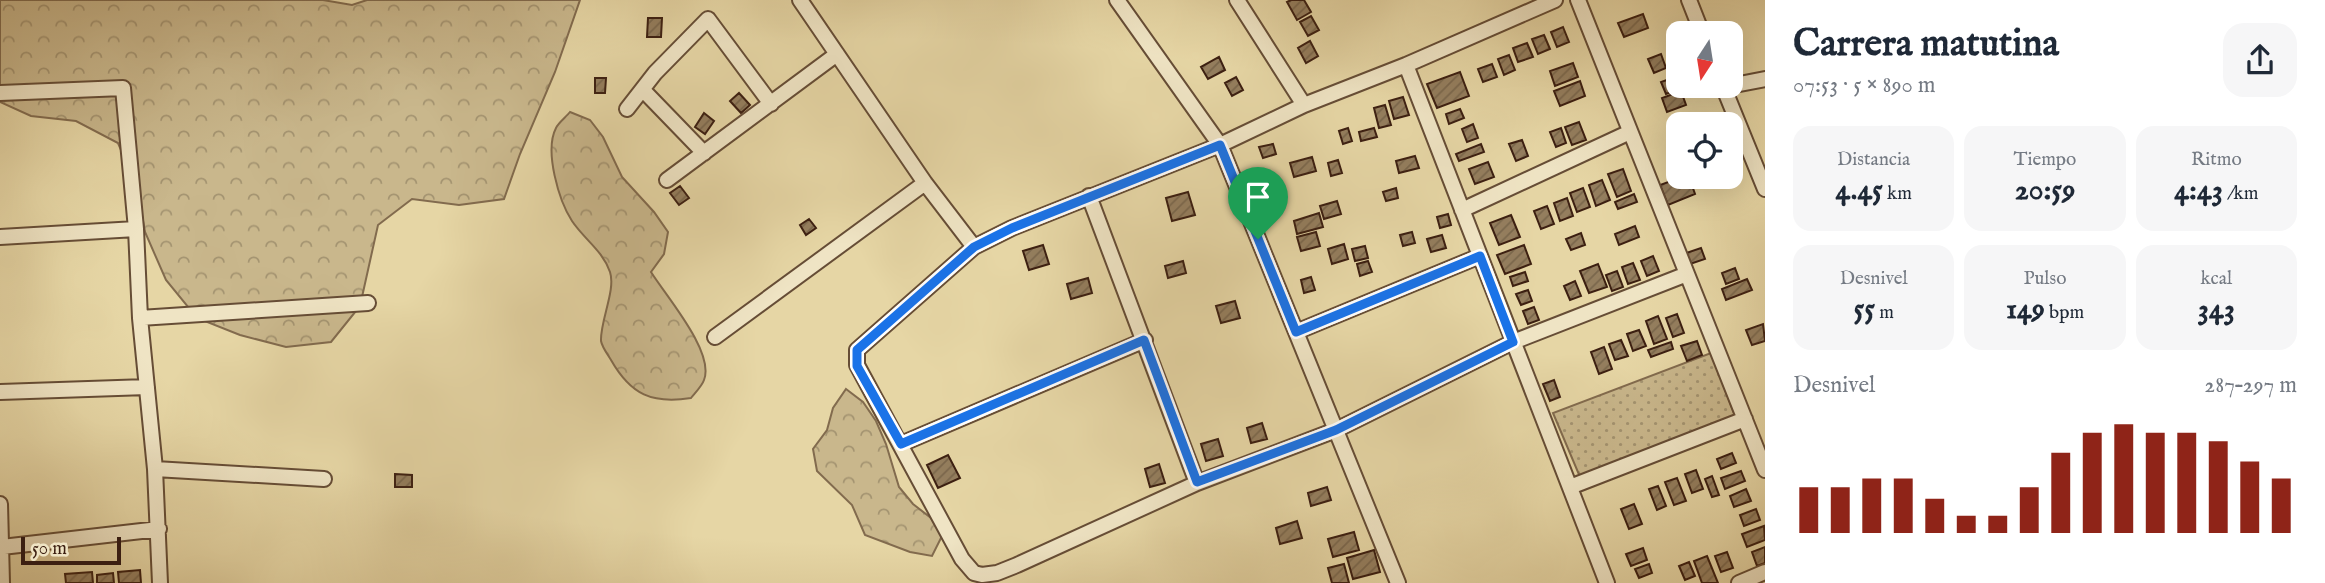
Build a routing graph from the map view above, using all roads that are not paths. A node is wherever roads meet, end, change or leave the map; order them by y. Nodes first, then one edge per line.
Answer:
1 (800, 0) edge
2 (1117, 0) edge
3 (1237, 0) edge
4 (1555, 0) edge
5 (1578, 0) edge
6 (1689, 0) edge
7 (1528, 5) edge
8 (1697, 21) edge
9 (837, 54) junction
10 (1406, 65) junction
11 (1765, 79) edge
12 (1743, 83) edge
13 (643, 90) junction
14 (0, 93) edge
15 (1729, 98) edge
16 (771, 104) junction
17 (1304, 105) junction
18 (627, 109) dead end
19 (1630, 132) junction
20 (1220, 145) junction
21 (704, 153) junction
22 (667, 180) dead end
23 (925, 183) junction
24 (1765, 189) edge
25 (1088, 196) junction
26 (1462, 210) junction
27 (136, 229) junction
28 (0, 237) edge
29 (974, 247) junction
30 (1480, 256) junction
31 (1687, 274) junction
32 (368, 303) dead end
33 (140, 318) junction
34 (1296, 332) junction
35 (715, 337) dead end
36 (1144, 340) junction
37 (1513, 342) junction
38 (146, 387) junction
39 (0, 391) edge
40 (1745, 419) junction
41 (1336, 430) junction
42 (901, 444) junction
43 (155, 468) junction
44 (1765, 470) edge
45 (324, 479) dead end
46 (1197, 482) junction
47 (1570, 487) junction
48 (0, 504) edge
49 (159, 529) junction
50 (2, 547) junction
51 (1765, 572) edge
52 (2, 583) edge
53 (160, 583) edge
54 (1398, 583) edge
55 (1607, 583) edge
56 (1739, 583) edge

1 - 9 street
2 - 20 street
3 - 17 street
4 - 7 street
5 - 19 street
6 - 8 street
7 - 10 street
9 - 16 street
9 - 23 street
10 - 17 street
10 - 26 street
11 - 12 street
13 - 16 street
13 - 18 street
13 - 21 street
14 - 27 street
15 - 24 street
16 - 21 street
17 - 20 street
19 - 26 street
19 - 31 street
20 - 25 street
20 - 34 street
21 - 22 street
23 - 29 street
23 - 35 street
25 - 29 street
25 - 36 street
26 - 30 street
27 - 28 street
27 - 33 street
29 - 42 street
30 - 34 street
30 - 37 street
31 - 37 street
31 - 40 street
32 - 33 street
33 - 38 street
34 - 41 street
36 - 42 street
36 - 46 street
37 - 41 street
37 - 47 street
38 - 39 street
38 - 43 street
40 - 44 street
40 - 47 street
41 - 46 street
41 - 54 street
42 - 46 street
43 - 45 street
43 - 49 street
47 - 55 street
48 - 50 street
49 - 50 street
49 - 53 street
50 - 52 street
51 - 56 street

